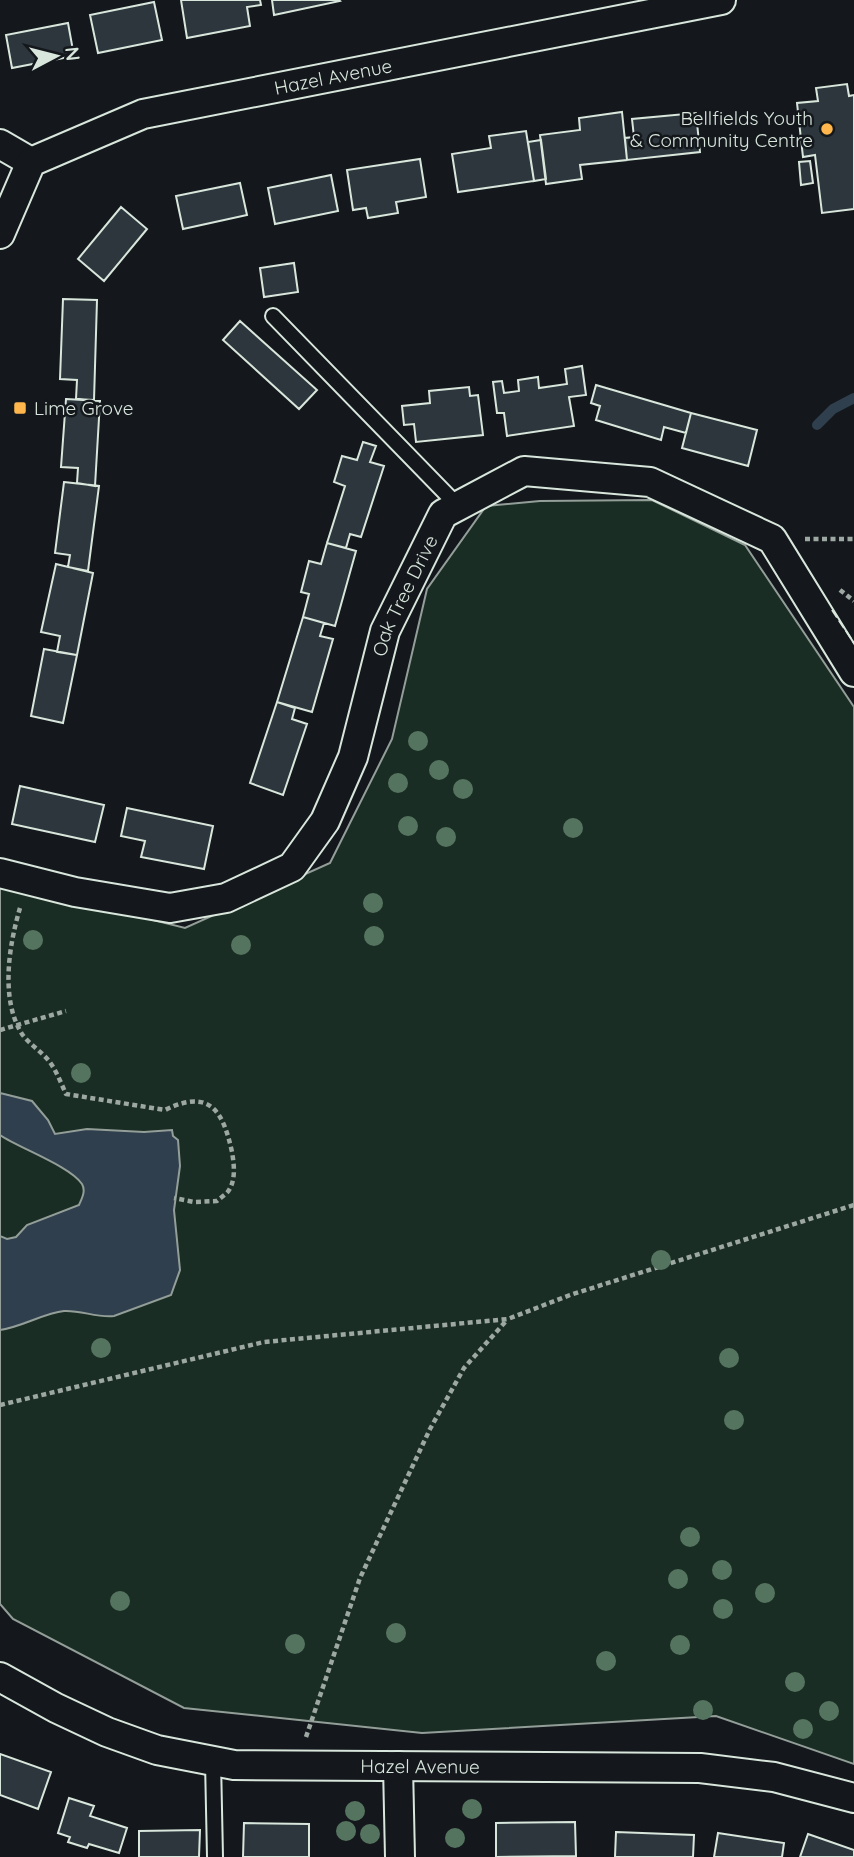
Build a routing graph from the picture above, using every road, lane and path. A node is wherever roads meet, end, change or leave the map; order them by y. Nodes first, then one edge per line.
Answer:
1 (721, 0) edge
2 (0, 144) edge
3 (31, 162) junction
4 (0, 234) edge
5 (273, 316) dead end
6 (458, 506) junction
7 (772, 539) junction
8 (854, 539) edge
9 (854, 672) edge
10 (0, 873) edge
11 (29, 880) junction
12 (66, 1011) dead end
13 (18, 1024) junction
14 (0, 1030) edge
15 (174, 1198) dead end
16 (854, 1205) edge
17 (508, 1319) junction
18 (0, 1405) edge
19 (0, 1677) edge
20 (213, 1761) junction
21 (296, 1765) junction
22 (398, 1766) junction
23 (854, 1798) edge
24 (215, 1857) edge
25 (400, 1857) edge

1 - 3 street, Hazel Avenue
2 - 3 street
3 - 4 street
5 - 6 lane
6 - 7 street, Oak Tree Drive
6 - 11 street, Oak Tree Drive
7 - 8 path
7 - 9 street
10 - 11 street, Oak Tree Drive
11 - 13 path
12 - 13 path
13 - 14 path
13 - 15 path
16 - 17 path
17 - 18 path
17 - 21 path
19 - 20 street, Hazel Avenue
20 - 21 street, Hazel Avenue
20 - 24 lane
21 - 22 street, Hazel Avenue
22 - 23 street, Hazel Avenue
22 - 25 street

